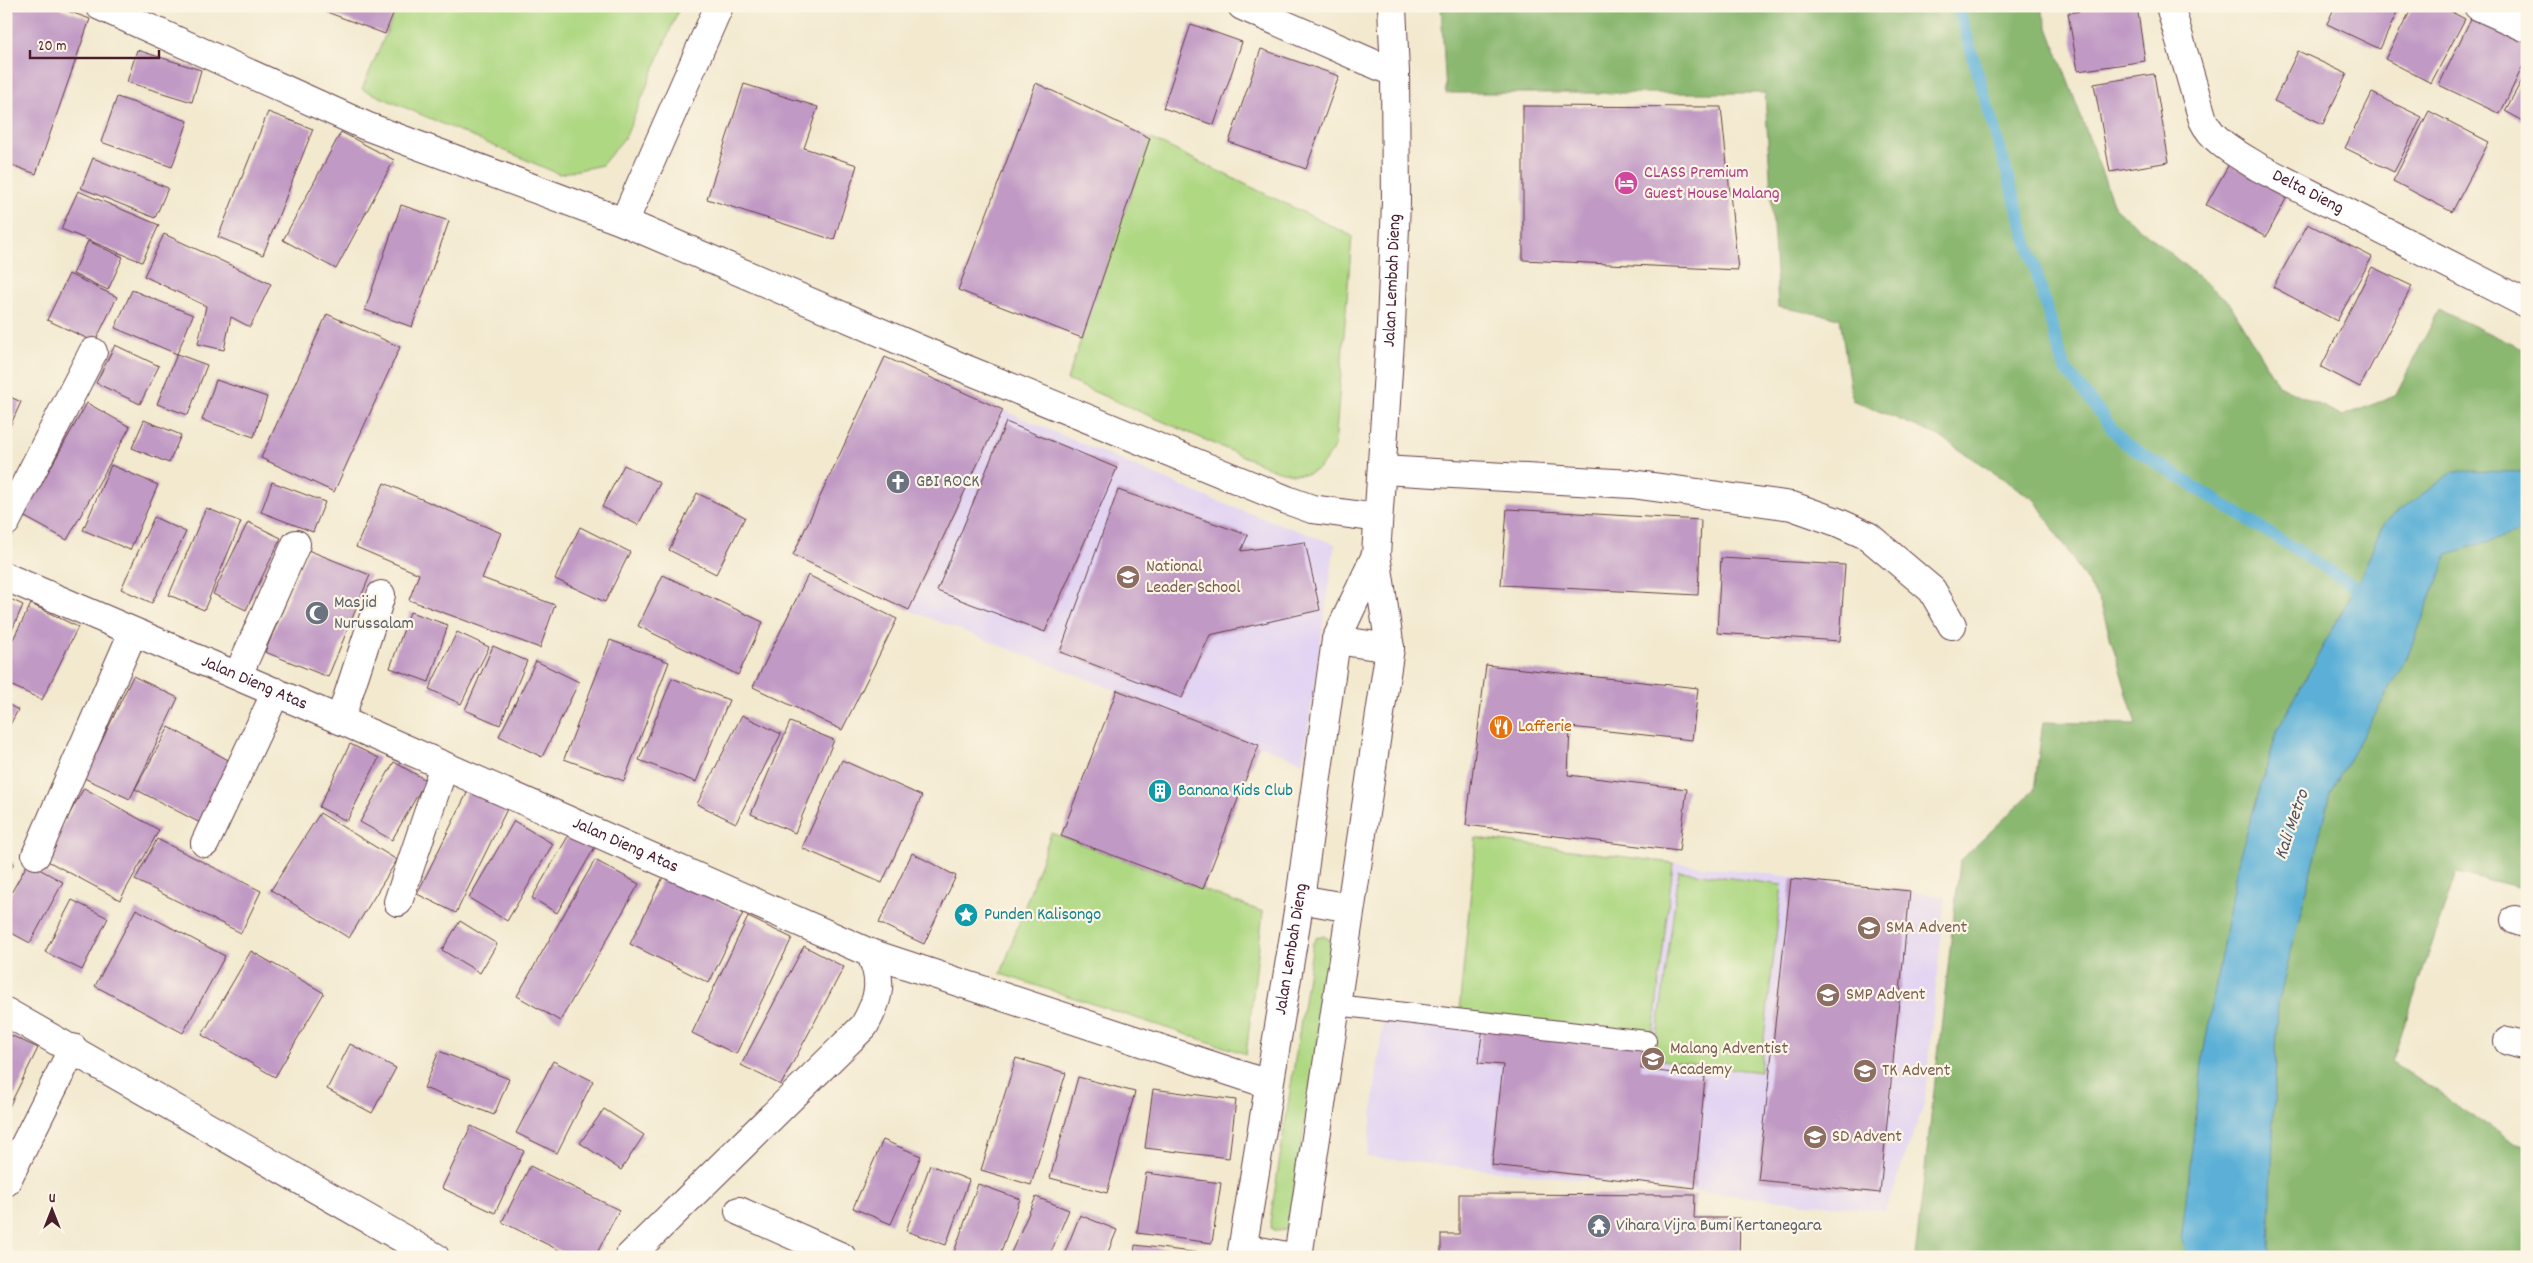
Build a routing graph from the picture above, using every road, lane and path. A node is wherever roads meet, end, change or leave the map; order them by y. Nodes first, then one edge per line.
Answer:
1 (100, 6) edge
2 (719, 6) edge
3 (1242, 6) edge
4 (1392, 6) edge
5 (2170, 6) edge
6 (2478, 6) edge
7 (2527, 28) edge
8 (1395, 73) junction
9 (624, 222) junction
10 (2527, 304) edge
11 (93, 352) dead end
12 (1382, 470) junction
13 (1378, 518) junction
14 (6, 522) edge
15 (296, 544) dead end
16 (1376, 555) junction
17 (6, 577) edge
18 (381, 595) dead end
19 (1952, 625) dead end
20 (133, 632) junction
21 (1336, 640) junction
22 (1390, 648) junction
23 (238, 675) junction
24 (276, 692) junction
25 (340, 720) junction
26 (444, 766) junction
27 (205, 842) dead end
28 (36, 855) dead end
29 (1300, 899) junction
30 (398, 902) dead end
31 (1350, 908) junction
32 (870, 952) junction
33 (1336, 1005) junction
34 (6, 1012) edge
35 (1646, 1041) dead end
36 (72, 1048) junction
37 (1268, 1084) junction
38 (6, 1182) edge
39 (739, 1211) dead end
40 (1242, 1253) edge
41 (435, 1257) edge
42 (629, 1257) edge
43 (842, 1257) edge
44 (1292, 1257) edge
45 (1298, 1257) edge

1 - 9 street
2 - 9 street
3 - 8 street
4 - 8 street, Jalan Lembah Dieng
5 - 10 street, Delta Dieng
6 - 7 street
8 - 12 street, Jalan Lembah Dieng
9 - 13 street
11 - 14 street
12 - 13 street, Jalan Lembah Dieng
12 - 19 street
13 - 16 street, Jalan Lembah Dieng
15 - 23 street
16 - 21 street, Jalan Lembah Dieng
16 - 22 street
17 - 20 street, Jalan Dieng Atas
18 - 25 street
20 - 23 street, Jalan Dieng Atas
20 - 28 street
21 - 22 street
21 - 29 street, Jalan Lembah Dieng
22 - 31 street
23 - 24 street, Jalan Dieng Atas
24 - 25 street, Jalan Dieng Atas
24 - 27 street
25 - 26 street, Jalan Dieng Atas
26 - 30 street
26 - 32 street, Jalan Dieng Atas
29 - 31 street
29 - 37 street, Jalan Lembah Dieng
31 - 33 street
32 - 37 street, Jalan Dieng Atas
32 - 42 street
33 - 35 lane
33 - 45 street
34 - 36 street
36 - 38 street
36 - 41 street
37 - 40 street, Jalan Lembah Dieng
39 - 43 street
40 - 44 street

